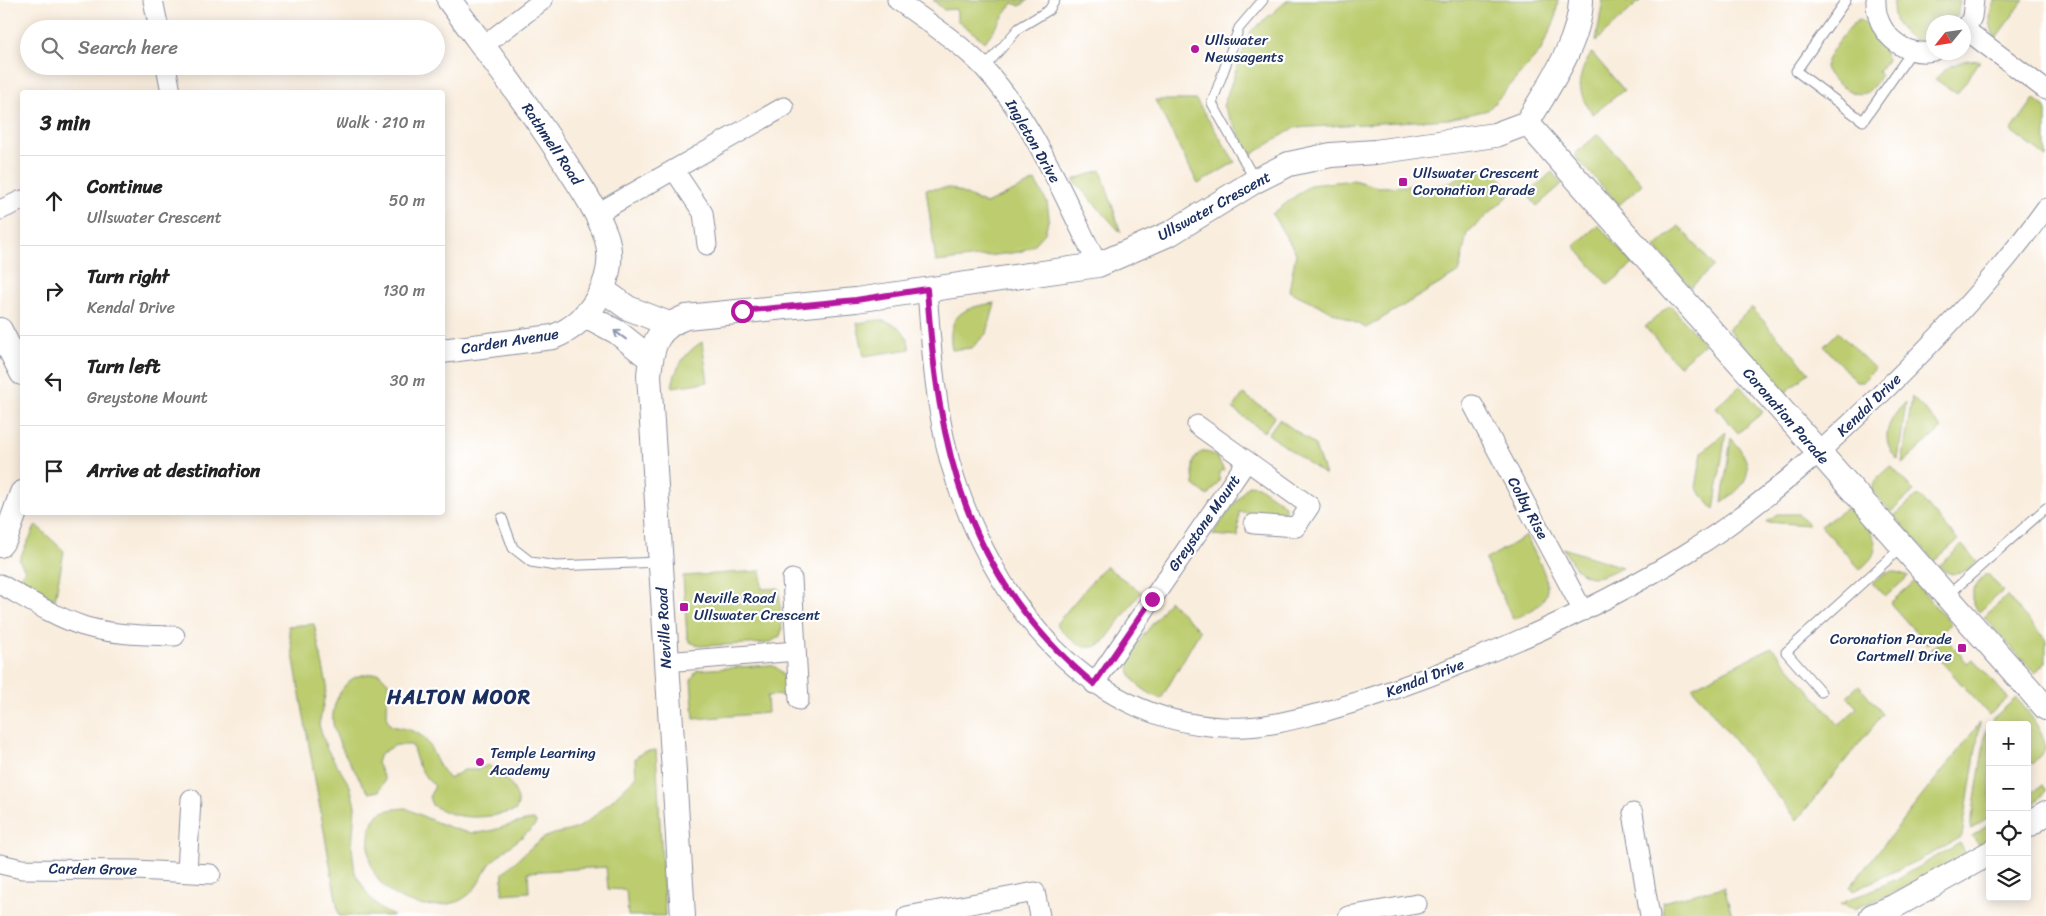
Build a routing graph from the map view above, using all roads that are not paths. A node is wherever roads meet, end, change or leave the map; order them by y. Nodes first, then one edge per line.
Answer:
1 (153, 0) edge
2 (449, 0) edge
3 (543, 0) edge
4 (897, 0) edge
5 (1055, 0) edge
6 (1263, 0) edge
7 (1581, 0) edge
8 (1846, 0) edge
9 (1876, 0) edge
10 (1974, 0) edge
11 (1971, 19) edge
12 (156, 20) edge
13 (1971, 36) edge
14 (483, 46) junction
15 (1912, 51) junction
16 (1926, 51) edge
17 (984, 68) junction
18 (168, 75) edge
19 (171, 90) edge
20 (2046, 90) edge
21 (784, 107) dead end
22 (1527, 123) junction
23 (674, 170) junction
24 (1255, 181) junction
25 (20, 201) edge
26 (2046, 208) edge
27 (0, 210) edge
28 (596, 214) junction
29 (707, 244) dead end
30 (1098, 264) junction
31 (927, 289) junction
32 (595, 303) junction
33 (0, 330) edge
34 (659, 341) junction
35 (445, 351) edge
36 (20, 369) edge
37 (1473, 405) dead end
38 (1197, 425) dead end
39 (1818, 454) junction
40 (1247, 461) junction
41 (20, 498) edge
42 (2046, 508) edge
43 (502, 518) dead end
44 (1254, 524) dead end
45 (0, 545) edge
46 (1902, 547) junction
47 (660, 562) junction
48 (792, 579) dead end
49 (0, 584) edge
50 (1946, 596) junction
51 (1583, 610) junction
52 (175, 636) dead end
53 (796, 651) junction
54 (666, 662) junction
55 (1094, 684) junction
56 (1822, 692) dead end
57 (799, 700) dead end
58 (2046, 708) edge
59 (191, 799) dead end
60 (1633, 813) dead end
61 (2046, 813) edge
62 (2031, 823) edge
63 (1986, 855) edge
64 (0, 864) edge
65 (187, 872) junction
66 (211, 874) dead end
67 (1416, 904) dead end
68 (1887, 913) edge
69 (683, 916) edge
70 (907, 916) edge
71 (1040, 916) edge
72 (1348, 916) edge
73 (1650, 916) edge

1 - 12 street
2 - 14 street, Rathmell Road
3 - 14 street
4 - 17 street, Ingleton Drive
5 - 17 lane
6 - 24 lane
7 - 22 street
8 - 15 lane
9 - 15 street
10 - 11 street
13 - 20 street
14 - 28 street, Rathmell Road
15 - 16 street
17 - 30 street, Ingleton Drive
18 - 19 street
21 - 23 street
22 - 24 street, Ullswater Crescent
22 - 39 street, Coronation Parade
23 - 28 street
23 - 29 street
24 - 30 street, Ullswater Crescent
25 - 27 street
26 - 39 street, Kendal Drive
28 - 32 street, Rathmell Road
30 - 31 street, Ullswater Crescent
31 - 34 street, Ullswater Crescent
31 - 55 street, Kendal Drive
32 - 34 street
34 -> 32 street
32 - 35 street, Carden Avenue
33 - 36 street
34 - 47 street, Neville Road
37 - 51 street, Colby Rise
38 - 40 street, Greystone Mount
39 - 46 street, Coronation Parade
39 - 51 street, Kendal Drive
40 - 44 street, Greystone Mount
40 - 55 street, Greystone Mount
41 - 45 street
42 - 50 lane
43 - 47 lane
46 - 50 street, Coronation Parade
46 - 56 lane
47 - 54 street, Neville Road
48 - 53 street
49 - 52 street
50 - 58 street, Coronation Parade
51 - 55 street, Kendal Drive
53 - 54 street
53 - 57 street
54 - 69 street, Neville Road
59 - 65 street
60 - 73 street
61 - 62 street
63 - 68 street
64 - 65 street, Carden Grove
65 - 66 street, Carden Grove
67 - 72 street
70 - 71 street

